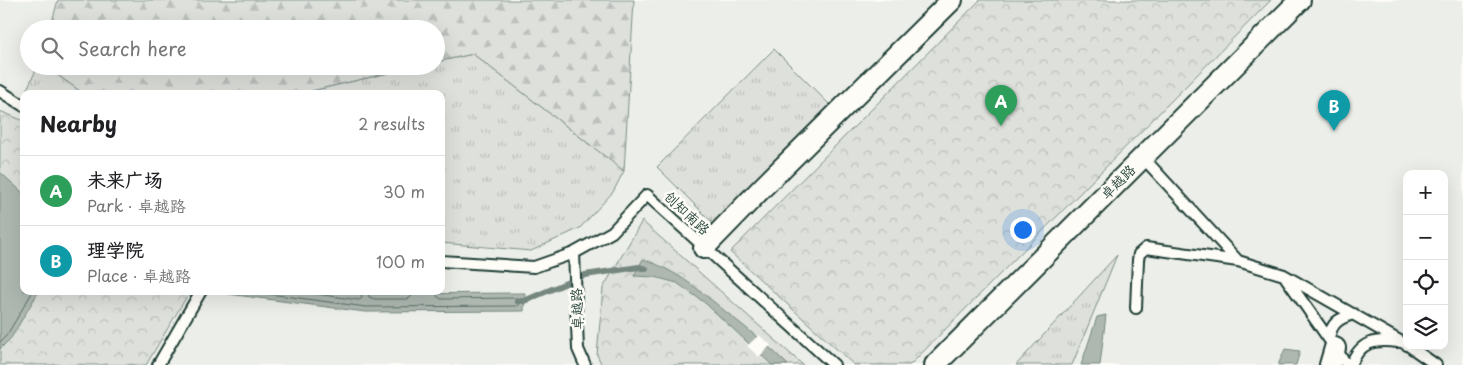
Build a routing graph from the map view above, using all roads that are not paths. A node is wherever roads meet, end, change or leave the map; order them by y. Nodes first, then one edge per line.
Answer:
1 (952, 0) edge
2 (1300, 0) edge
3 (0, 91) edge
4 (20, 104) edge
5 (1149, 164) dead end
6 (704, 248) junction
7 (574, 253) junction
8 (445, 261) edge
9 (1238, 261) junction
10 (1284, 275) junction
11 (198, 295) edge
12 (1136, 308) dead end
13 (1354, 314) junction
14 (1403, 343) edge
15 (1403, 344) edge
16 (1414, 350) edge
17 (1331, 351) edge
18 (158, 365) edge
19 (585, 365) edge
20 (834, 365) edge
21 (935, 365) edge
22 (1346, 365) edge
23 (1351, 365) edge
24 (1436, 365) edge

1 - 6 street
2 - 21 street, 卓越路
3 - 4 lane
5 - 9 lane
6 - 7 lane, 创知南路
6 - 20 lane, 创知南路
7 - 8 lane, 创知南路
7 - 19 lane, 卓越路
9 - 10 lane
9 - 12 lane
10 - 13 lane
10 - 17 lane
11 - 18 lane
13 - 14 lane
13 - 17 lane
15 - 23 lane
16 - 24 lane
17 - 22 lane

